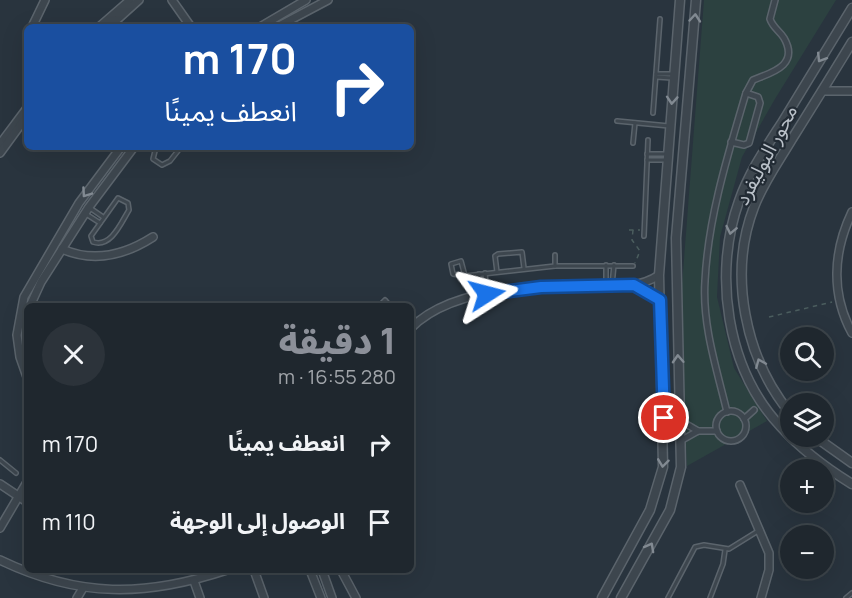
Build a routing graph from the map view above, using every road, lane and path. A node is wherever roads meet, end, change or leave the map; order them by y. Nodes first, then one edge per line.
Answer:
1 (45, 0) edge
2 (130, 0) edge
3 (139, 0) edge
4 (172, 0) edge
5 (306, 0) edge
6 (328, 0) edge
7 (671, 0) edge
8 (680, 0) edge
9 (696, 0) edge
10 (775, 0) edge
11 (852, 8) edge
12 (678, 18) junction
13 (660, 19) dead end
14 (33, 24) edge
15 (102, 24) edge
16 (112, 24) edge
17 (189, 24) edge
18 (265, 24) edge
19 (283, 24) edge
20 (852, 42) edge
21 (846, 52) junction
22 (852, 60) edge
23 (656, 76) junction
24 (674, 76) junction
25 (822, 91) junction
26 (852, 91) edge
27 (746, 93) junction
28 (24, 112) edge
29 (653, 113) dead end
30 (24, 120) edge
31 (617, 121) dead end
32 (635, 123) junction
33 (670, 126) junction
34 (648, 140) dead end
35 (731, 142) junction
36 (633, 143) dead end
37 (0, 144) edge
38 (119, 150) edge
39 (132, 150) edge
40 (154, 150) edge
41 (179, 150) edge
42 (0, 153) edge
43 (647, 154) junction
44 (668, 157) junction
45 (647, 160) junction
46 (87, 210) junction
47 (852, 212) edge
48 (103, 217) junction
49 (100, 222) junction
50 (629, 230) dead end
51 (633, 230) junction
52 (644, 230) junction
53 (644, 236) dead end
54 (153, 237) dead end
55 (62, 249) junction
56 (555, 255) dead end
57 (606, 265) junction
58 (614, 265) junction
59 (555, 266) junction
60 (633, 266) joint
61 (524, 268) junction
62 (496, 272) junction
63 (484, 273) junction
64 (479, 274) junction
65 (659, 275) junction
66 (465, 276) junction
67 (609, 285) junction
68 (634, 285) junction
69 (484, 295) junction
70 (660, 300) junction
71 (839, 301) junction
72 (32, 303) edge
73 (769, 317) dead end
74 (414, 325) edge
75 (852, 333) edge
76 (24, 368) edge
77 (780, 398) edge
78 (754, 410) dead end
79 (727, 412) junction
80 (744, 419) junction
81 (681, 421) junction
82 (698, 431) junction
83 (717, 431) junction
84 (682, 440) junction
85 (829, 447) edge
86 (0, 460) edge
87 (852, 463) edge
88 (16, 473) dead end
89 (0, 484) edge
90 (852, 484) edge
91 (740, 485) dead end
92 (24, 487) edge
93 (18, 497) junction
94 (24, 500) edge
95 (0, 528) edge
96 (760, 530) junction
97 (725, 550) junction
98 (0, 560) edge
99 (24, 570) edge
100 (30, 573) edge
101 (218, 573) edge
102 (255, 573) edge
103 (311, 573) edge
104 (323, 573) edge
105 (343, 573) edge
106 (194, 581) junction
107 (83, 588) junction
108 (152, 590) junction
109 (852, 593) edge
110 (319, 596) edge
111 (77, 598) edge
112 (147, 598) edge
113 (200, 598) edge
114 (264, 598) edge
115 (332, 598) edge
116 (356, 598) edge
117 (602, 598) edge
118 (623, 598) edge
119 (668, 598) edge
120 (710, 598) edge
121 (761, 598) edge
122 (846, 598) edge

1 - 14 street
2 - 15 street
3 - 16 street
4 - 17 street
5 - 18 street
6 - 19 street
7 - 12 street
8 - 12 street
81 -> 9 street
10 - 27 street
11 -> 90 street, محور البوليفرد
12 - 24 street
13 - 23 lane
20 - 21 street, محور البوليفرد
21 - 22 street
21 - 25 street, محور البوليفرد
23 - 24 lane
23 - 29 lane
24 -> 33 street
25 - 26 street
77 -> 25 street, محور البوليفرد
27 - 35 street
27 - 35 street
28 - 37 street
30 - 42 street
31 - 32 lane
32 - 33 lane
32 - 36 lane
33 - 44 street
34 - 43 lane
35 - 79 street
38 -> 76 street
39 - 46 street
40 - 41 lane
43 - 44 lane
43 - 45 lane
44 - 45 lane
44 - 65 street
45 - 52 lane
46 - 48 lane
46 - 49 lane
46 - 55 street
47 - 71 street
48 - 49 lane
48 - 49 lane
50 - 51 path
51 - 52 path
51 - 60 path
52 - 53 lane
54 - 55 street
55 - 72 street
56 - 59 lane
57 - 58 lane
57 - 59 lane
57 - 67 lane
58 - 60 lane
58 - 67 lane
59 - 61 lane
61 - 62 lane
61 - 62 lane
62 - 63 lane
63 - 64 lane
63 - 69 lane
64 - 66 lane
64 - 69 lane
65 - 68 street
65 - 70 street
66 - 66 lane
67 - 68 street
67 - 69 street
68 - 70 street
69 - 74 street
70 -> 117 street
71 - 73 path
71 - 75 street
78 - 80 street
79 - 80 street
79 - 83 street
80 - 83 street
81 - 82 street
81 - 84 street
82 - 83 street
82 - 84 street
118 -> 84 street
85 - 87 street
86 - 88 lane
89 - 93 street
91 - 96 street
92 - 93 street
93 - 94 street
93 - 95 street
96 - 97 lane
96 - 121 street
97 - 119 lane
97 - 120 lane
98 - 99 street
100 - 107 street
101 - 106 street
102 - 114 street
103 - 110 street
104 - 115 street
105 - 116 street
106 - 108 street
106 - 113 street
107 - 108 street
107 - 111 street
108 - 112 street
109 - 122 lane

